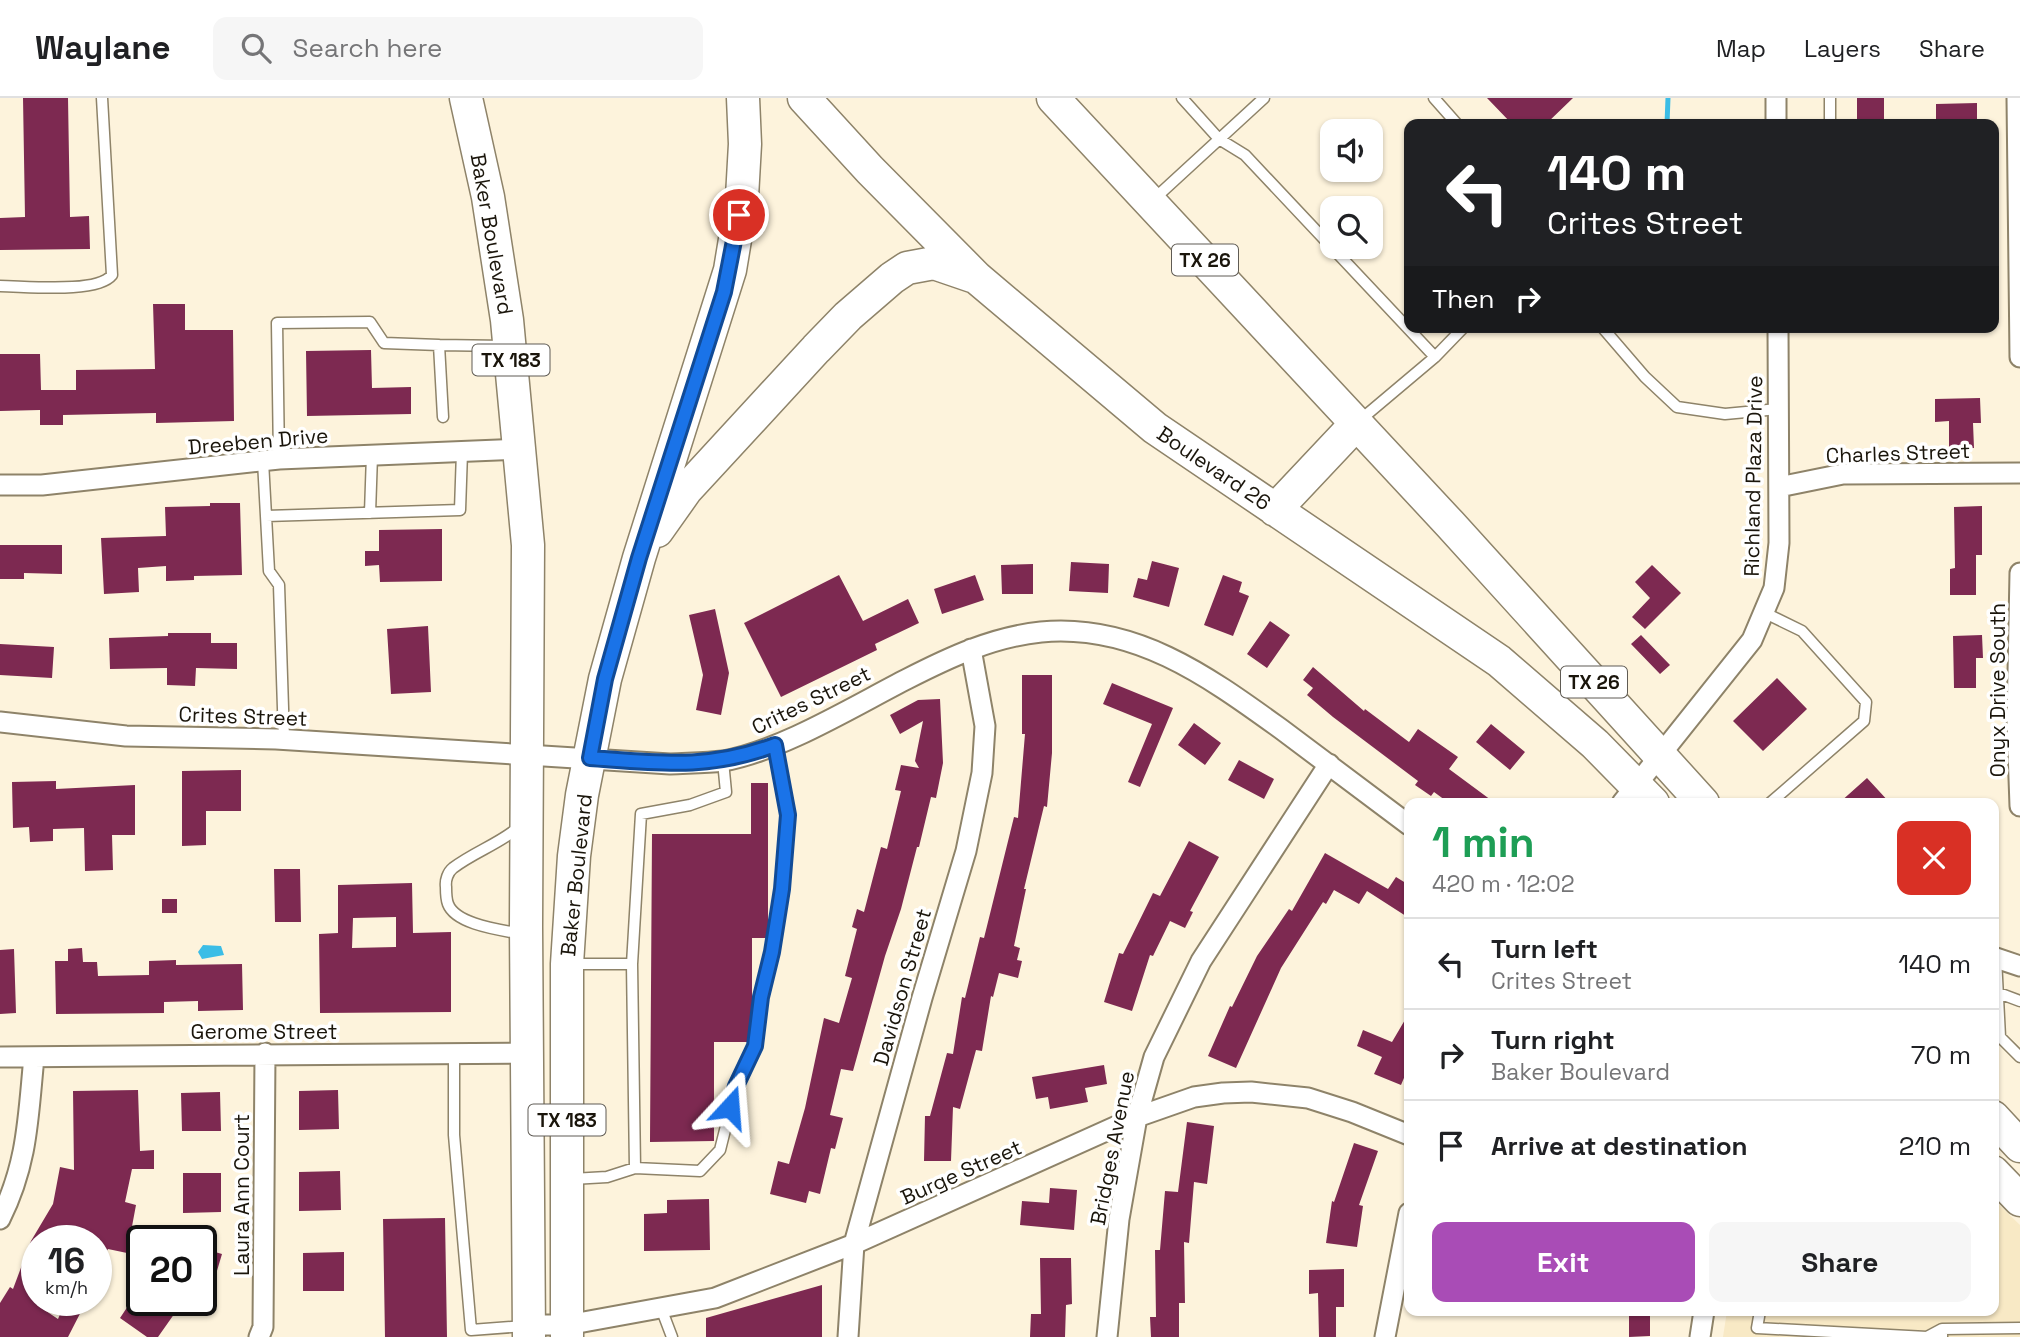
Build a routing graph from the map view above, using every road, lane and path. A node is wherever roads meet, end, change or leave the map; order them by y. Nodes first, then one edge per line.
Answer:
1 (102, 98) edge
2 (466, 98) edge
3 (743, 98) edge
4 (804, 98) edge
5 (1052, 98) edge
6 (1182, 98) edge
7 (1264, 98) edge
8 (1776, 98) edge
9 (1830, 98) edge
10 (2017, 98) edge
11 (1438, 99) edge
12 (1453, 119) edge
13 (1776, 119) edge
14 (1830, 119) edge
15 (1219, 139) junction
16 (2019, 149) edge
17 (1150, 202) junction
18 (977, 278) junction
19 (0, 286) edge
20 (1404, 324) edge
21 (1412, 333) edge
22 (1458, 333) edge
23 (1607, 333) edge
24 (1778, 333) edge
25 (439, 345) junction
26 (510, 346) junction
27 (1435, 357) junction
28 (2020, 358) edge
29 (1778, 409) junction
30 (443, 417) dead end
31 (1356, 424) junction
32 (520, 449) junction
33 (462, 452) junction
34 (372, 455) junction
35 (271, 460) junction
36 (2020, 473) edge
37 (0, 485) edge
38 (1779, 487) junction
39 (1275, 510) junction
40 (370, 513) junction
41 (266, 516) junction
42 (639, 558) junction
43 (2020, 573) edge
44 (1765, 613) junction
45 (971, 649) junction
46 (0, 722) edge
47 (2019, 723) edge
48 (284, 739) junction
49 (775, 745) junction
50 (527, 754) junction
51 (1659, 756) junction
52 (590, 758) junction
53 (723, 761) junction
54 (1329, 764) junction
55 (1637, 797) edge
56 (1698, 798) edge
57 (1776, 798) edge
58 (2020, 806) edge
59 (527, 820) junction
60 (1404, 821) edge
61 (527, 934) junction
62 (1999, 959) edge
63 (567, 964) junction
64 (632, 964) junction
65 (2020, 966) edge
66 (1999, 993) edge
67 (2020, 1001) edge
68 (1999, 1040) edge
69 (265, 1053) junction
70 (454, 1053) junction
71 (528, 1053) junction
72 (0, 1057) edge
73 (34, 1057) junction
74 (2020, 1057) edge
75 (1137, 1117) junction
76 (1999, 1123) edge
77 (1404, 1133) edge
78 (2020, 1144) edge
79 (635, 1168) junction
80 (1999, 1178) edge
81 (567, 1179) junction
82 (2020, 1200) edge
83 (0, 1219) edge
84 (1404, 1239) edge
85 (854, 1244) junction
86 (661, 1308) junction
87 (1703, 1316) edge
88 (2020, 1328) edge
89 (529, 1331) edge
90 (567, 1331) edge
91 (1756, 1332) edge
92 (1942, 1333) edge
93 (259, 1337) edge
94 (673, 1337) edge
95 (848, 1337) edge
96 (1107, 1337) edge
97 (1385, 1337) edge
98 (1699, 1337) edge

1 - 19 lane
2 - 26 main road, Baker Boulevard / TX 183
3 - 42 main road, Baker Boulevard / TX 183
4 - 18 main road, Boulevard 26 / TX 26
5 - 17 main road, TX 26
6 - 15 lane
7 - 15 lane
8 - 13 street
9 - 14 lane
10 - 16 street
11 - 12 lane
15 - 17 lane
15 - 20 lane
16 - 28 street
17 - 31 main road, TX 26
18 - 39 main road, Boulevard 26 / TX 26
18 - 42 main road
21 - 27 lane
22 - 27 lane
23 - 29 lane
24 - 29 street, Richland Plaza Drive
25 - 26 lane
25 - 30 lane
25 - 35 lane
26 - 32 main road, Baker Boulevard / TX 183
27 - 31 lane
29 - 38 street, Richland Plaza Drive
31 - 39 main road
31 - 51 main road, TX 26
32 - 33 street, Dreeben Drive
32 - 50 main road, Baker Boulevard / TX 183
33 - 34 street, Dreeben Drive
33 - 40 lane
34 - 35 street, Dreeben Drive
34 - 40 lane
35 - 37 street, Dreeben Drive
35 - 41 lane
36 - 38 street, Charles Street
38 - 44 street, Richland Plaza Drive
39 - 55 main road, Boulevard 26 / TX 26
40 - 41 lane
41 - 48 lane
42 - 52 main road, Baker Boulevard / TX 183
43 - 47 street, Onyx Drive South
44 - 51 street, Richland Plaza Drive
44 - 57 lane
45 - 49 street, Crites Street
45 - 54 street, Crites Street
45 - 85 street, Davidson Street
46 - 48 street, Crites Street
47 - 58 street, Onyx Drive South
48 - 50 street, Crites Street
49 - 53 street, Crites Street
49 - 79 lane
50 - 52 street, Crites Street
50 - 59 main road, Baker Boulevard / TX 183
51 - 55 street, Richland Plaza Drive
51 - 56 main road, TX 26
52 - 53 street, Crites Street
52 - 63 main road, Baker Boulevard / TX 183
53 - 64 lane
54 - 60 street, Crites Street
54 - 75 street, Bridges Avenue
59 - 61 main road, Baker Boulevard / TX 183
59 - 61 lane
61 - 71 main road, Baker Boulevard / TX 183
62 - 65 street
63 - 64 lane
63 - 81 main road, Baker Boulevard / TX 183
64 - 79 lane
66 - 67 lane
68 - 74 lane
69 - 70 street, Gerome Street
69 - 73 street, Gerome Street
69 - 93 street, Laura Ann Court
70 - 71 street, Gerome Street
70 - 89 lane
71 - 89 main road, Baker Boulevard / TX 183
72 - 73 street, Gerome Street
73 - 83 street
75 - 77 street, Burge Street
75 - 85 street, Burge Street
75 - 96 street, Bridges Avenue
76 - 78 main road
79 - 81 lane
80 - 82 main road
81 - 90 main road, Baker Boulevard / TX 183
84 - 97 street
85 - 86 street, Burge Street
85 - 95 street, Davidson Street
86 - 90 street, Burge Street
86 - 94 lane
87 - 98 street
88 - 92 lane
89 - 90 street, Burge Street
91 - 92 lane

